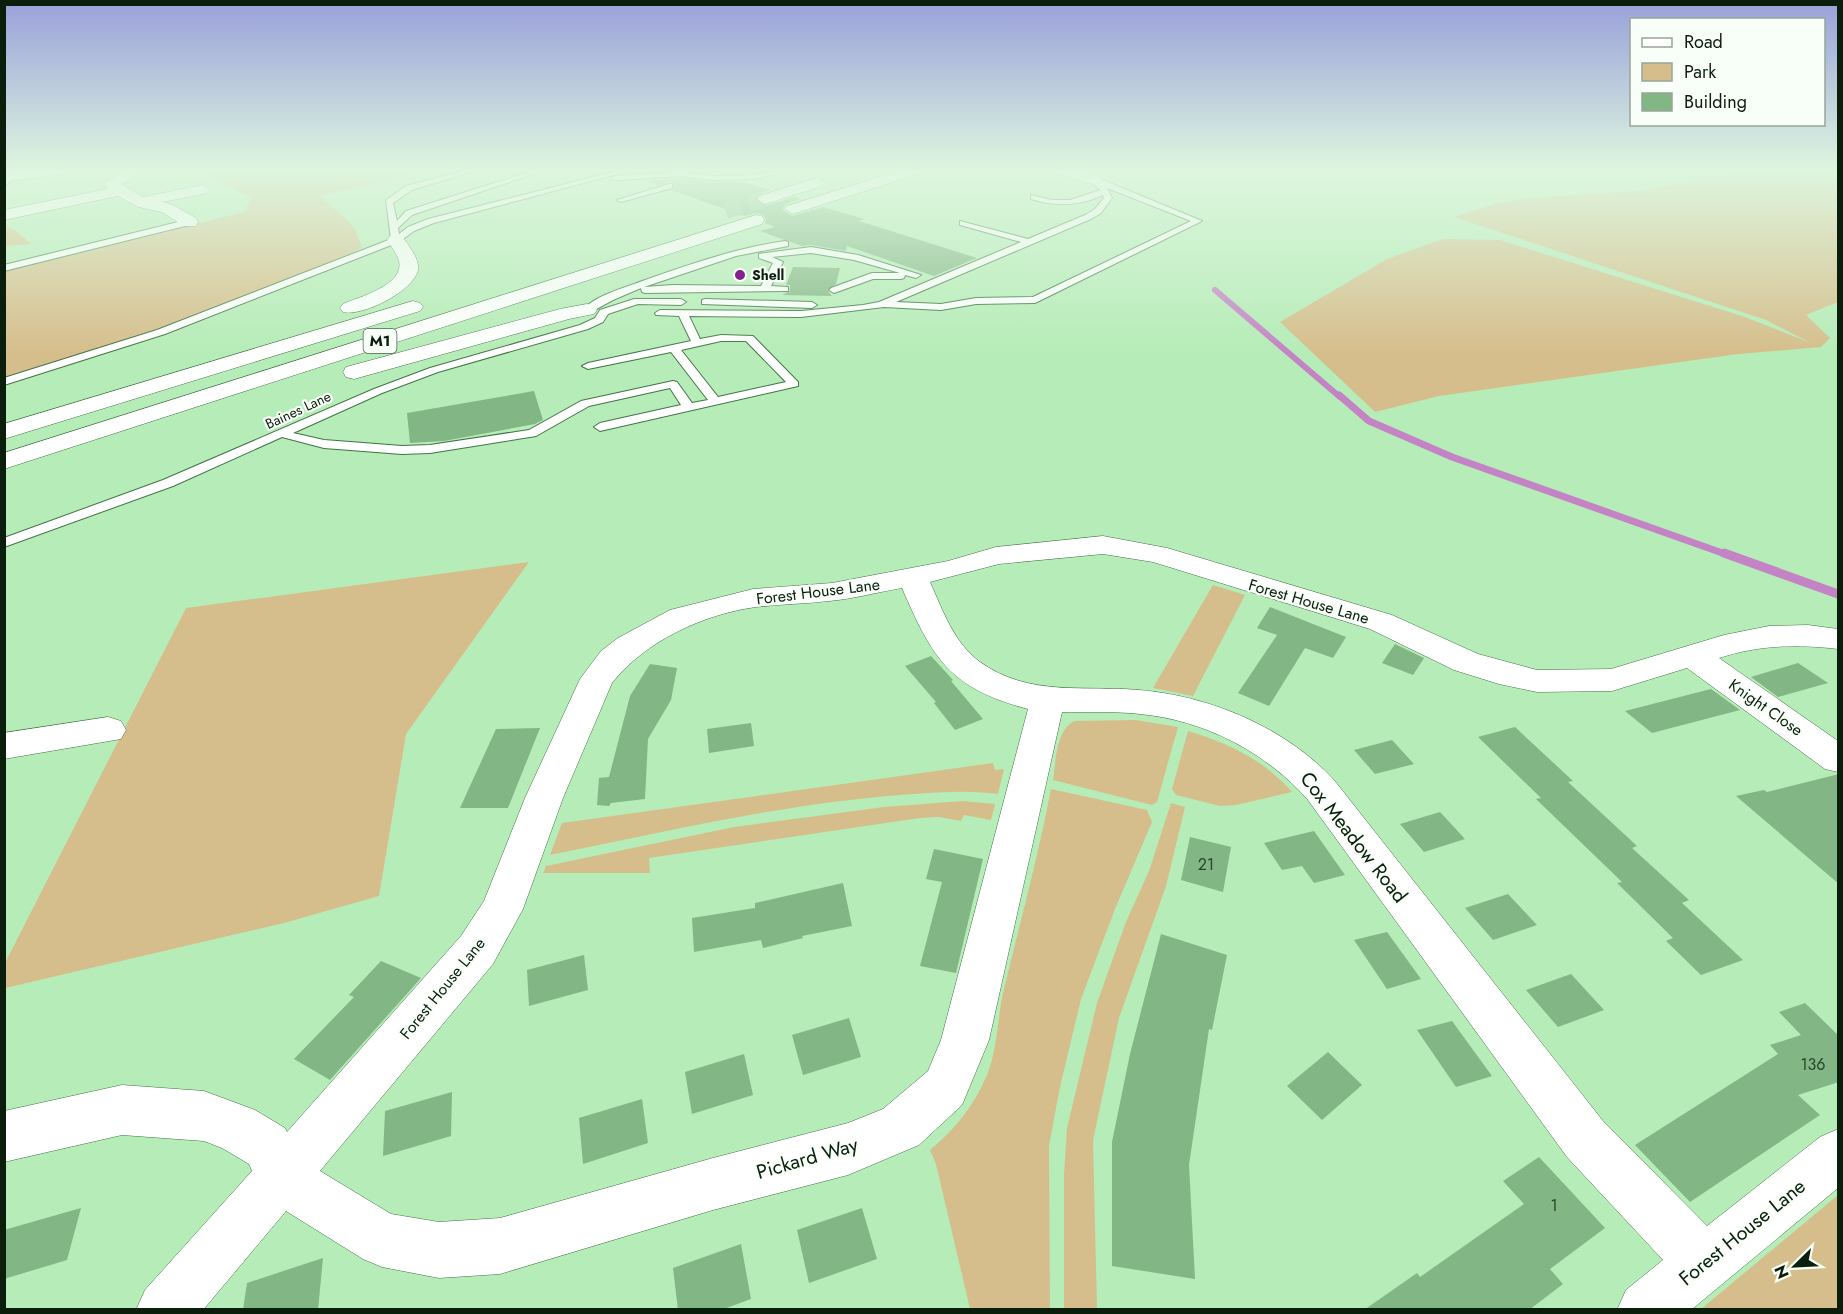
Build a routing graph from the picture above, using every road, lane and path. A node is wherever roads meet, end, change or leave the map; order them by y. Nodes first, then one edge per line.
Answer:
1 (143, 231) edge
2 (397, 231) edge
3 (404, 231) edge
4 (659, 231) edge
5 (721, 231) tunnel mouth
6 (992, 231) edge
7 (1053, 231) edge
8 (1177, 231) edge
9 (395, 234) junction
10 (1029, 242) junction
11 (785, 243) dead end
12 (611, 246) dead end
13 (760, 255) junction
14 (716, 260) junction
15 (4, 268) edge
16 (916, 275) junction
17 (934, 282) junction
18 (765, 288) junction
19 (785, 289) dead end
20 (629, 290) junction
21 (834, 290) dead end
22 (428, 302) dead end
23 (705, 302) dead end
24 (882, 304) junction
25 (681, 307) junction
26 (595, 311) junction
27 (638, 312) dead end
28 (649, 312) dead end
29 (842, 312) junction
30 (697, 343) junction
31 (674, 348) junction
32 (588, 366) dead end
33 (4, 382) edge
34 (716, 402) junction
35 (689, 408) junction
36 (4, 424) edge
37 (600, 427) dead end
38 (4, 432) edge
39 (284, 434) junction
40 (4, 461) edge
41 (4, 478) edge
42 (4, 543) edge
43 (912, 577) junction
44 (1839, 639) edge
45 (1693, 656) junction
46 (1047, 702) junction
47 (108, 730) dead end
48 (4, 747) edge
49 (1839, 759) edge
50 (4, 1137) edge
51 (1839, 1155) edge
52 (280, 1178) junction
53 (1704, 1263) junction
54 (165, 1310) edge
55 (1646, 1310) edge

1 - 15 lane
2 - 9 lane
3 - 9 lane
4 - 12 main road
5 - 40 main road, M1
6 - 10 lane
7 - 10 lane
8 - 24 lane
9 - 33 lane
9 - 36 main road
10 - 17 lane
11 - 14 lane
13 - 14 lane
13 - 16 lane
13 - 18 lane
14 - 20 lane
16 - 17 lane
16 - 21 lane
17 - 24 lane
18 - 19 lane
18 - 20 lane
20 - 26 lane
22 - 38 main road, M1
23 - 29 lane
24 - 29 lane
25 - 26 lane
25 - 28 lane
25 - 29 lane
25 - 30 lane
26 - 27 lane
26 - 39 lane, Baines Lane
26 - 41 main road
30 - 31 lane
30 - 34 lane
31 - 32 lane
31 - 34 lane
34 - 35 lane
35 - 37 lane
35 - 39 lane
39 - 42 lane, Baines Lane
43 - 45 main road, Forest House Lane
43 - 46 main road, Cox Meadow Road
43 - 52 main road, Forest House Lane
44 - 45 main road, Forest House Lane
45 - 49 main road, Knight Close
46 - 52 main road, Pickard Way
46 - 53 main road, Cox Meadow Road
47 - 48 main road
50 - 52 main road
51 - 53 main road, Forest House Lane
52 - 54 main road, Forest House Lane
53 - 55 main road, Forest House Lane

